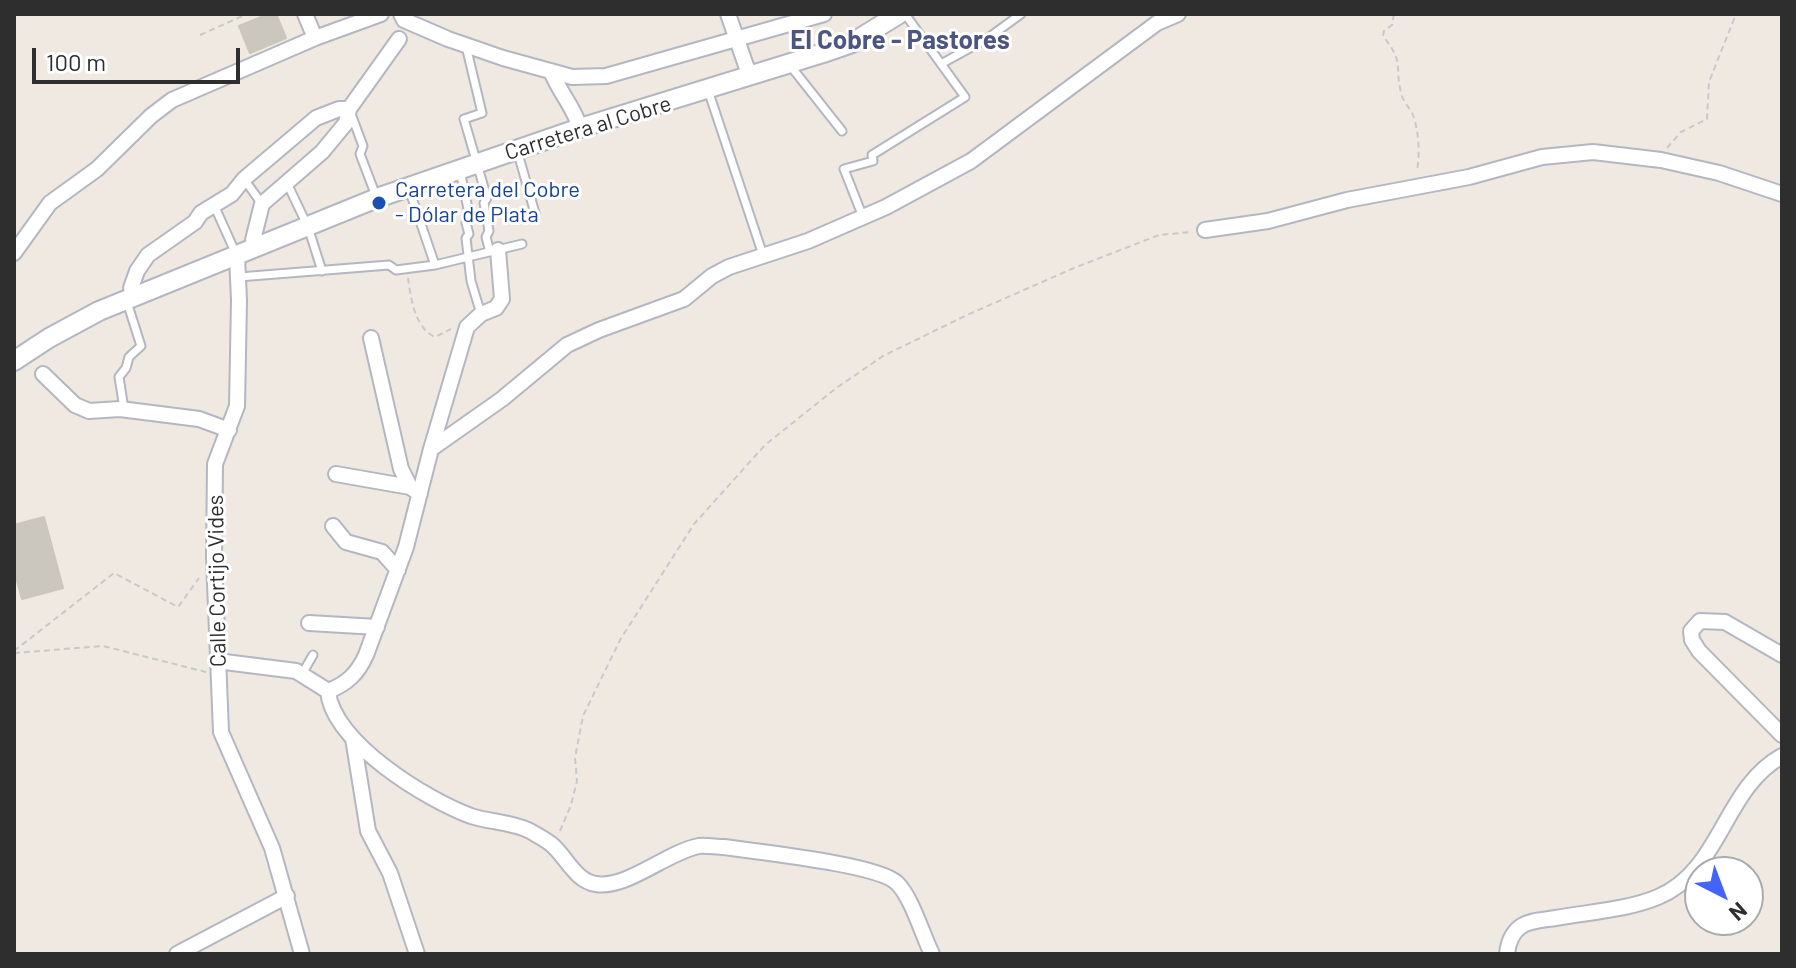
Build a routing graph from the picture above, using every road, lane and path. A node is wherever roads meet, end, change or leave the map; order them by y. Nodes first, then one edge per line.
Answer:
1 (247, 14) edge
2 (305, 14) edge
3 (381, 14) edge
4 (401, 14) edge
5 (728, 14) edge
6 (824, 14) edge
7 (902, 14) edge
8 (1021, 14) edge
9 (1178, 14) edge
10 (1394, 14) edge
11 (1736, 14) edge
12 (200, 35) dead end
13 (315, 38) junction
14 (399, 39) dead end
15 (737, 39) junction
16 (466, 46) junction
17 (789, 64) junction
18 (941, 64) junction
19 (551, 71) junction
20 (750, 77) junction
21 (708, 90) junction
22 (349, 109) junction
23 (580, 128) junction
24 (842, 131) dead end
25 (517, 150) junction
26 (1661, 160) junction
27 (468, 166) junction
28 (244, 179) junction
29 (286, 181) junction
30 (408, 187) junction
31 (1411, 188) junction
32 (1782, 194) edge
33 (377, 198) junction
34 (262, 204) junction
35 (214, 205) junction
36 (535, 213) dead end
37 (863, 217) junction
38 (308, 227) junction
39 (1205, 230) joint
40 (522, 244) dead end
41 (256, 248) junction
42 (494, 251) junction
43 (14, 253) edge
44 (763, 255) junction
45 (237, 256) junction
46 (469, 257) junction
47 (435, 265) junction
48 (406, 269) junction
49 (322, 271) junction
50 (239, 277) junction
51 (130, 298) junction
52 (481, 314) junction
53 (455, 327) dead end
54 (371, 338) dead end
55 (14, 361) edge
56 (43, 374) dead end
57 (444, 406) junction
58 (124, 409) junction
59 (475, 418) junction
60 (229, 430) junction
61 (431, 449) junction
62 (336, 474) dead end
63 (415, 490) junction
64 (333, 526) dead end
65 (214, 558) junction
66 (398, 570) junction
67 (309, 623) dead end
68 (377, 627) junction
69 (14, 652) edge
70 (313, 655) dead end
71 (1782, 655) edge
72 (218, 668) junction
73 (302, 674) junction
74 (328, 691) junction
75 (1782, 735) edge
76 (353, 738) junction
77 (1782, 756) edge
78 (550, 843) junction
79 (287, 896) junction
80 (177, 954) edge
81 (302, 954) edge
82 (417, 954) edge
83 (932, 954) edge
84 (1507, 954) edge

1 - 12 path
2 - 13 street
3 - 13 street
4 - 16 street
5 - 15 street
6 - 15 street
7 - 17 street, Carretera al Cobre
7 - 18 lane
8 - 18 lane
9 - 37 street
10 - 31 path
11 - 26 path
13 - 43 street
14 - 22 street
15 - 19 street
15 - 20 street
16 - 19 street
16 - 27 lane
17 - 20 street, Carretera al Cobre
17 - 24 lane
18 - 37 lane
19 - 23 street
20 - 21 street, Carretera al Cobre
21 - 23 street, Carretera al Cobre
21 - 44 lane
22 - 28 street
22 - 29 street
22 - 33 lane
23 - 25 street, Carretera al Cobre
25 - 27 street, Carretera al Cobre
25 - 36 lane
26 - 31 street
26 - 32 street
27 - 30 street, Carretera al Cobre
27 - 42 lane
27 - 46 lane
28 - 34 lane
28 - 35 street
29 - 34 street
29 - 38 lane
30 - 33 street, Carretera al Cobre
30 - 47 lane
31 - 39 street
33 - 38 street, Carretera al Cobre
34 - 41 street
35 - 45 lane
35 - 51 street
37 - 44 street
38 - 41 street, Carretera al Cobre
38 - 49 lane
39 - 78 path
40 - 42 lane
41 - 45 street, Carretera al Cobre
42 - 46 lane
42 - 52 street
44 - 59 street
45 - 50 street, Calle Cortijo Vides
45 - 51 street, Carretera al Cobre
46 - 47 lane
46 - 52 lane
47 - 48 lane
48 - 49 lane
48 - 53 path
49 - 50 lane
50 - 60 street, Calle Cortijo Vides
51 - 55 street, Carretera al Cobre
51 - 58 lane
52 - 57 street
54 - 63 street
56 - 58 street
57 - 59 street
57 - 61 street
58 - 60 street
59 - 61 street
60 - 65 street, Calle Cortijo Vides
61 - 63 street
62 - 63 street
63 - 66 street
64 - 66 street
65 - 69 path
65 - 72 street, Calle Cortijo Vides
66 - 68 street
67 - 68 street
68 - 74 street
69 - 72 path
70 - 73 lane
71 - 75 street
72 - 73 street
72 - 79 street, Calle Cortijo Vides
73 - 74 street
74 - 76 street
76 - 78 street
76 - 82 street
77 - 84 street
78 - 83 street
79 - 80 street
79 - 81 street, Calle Cortijo Vides

